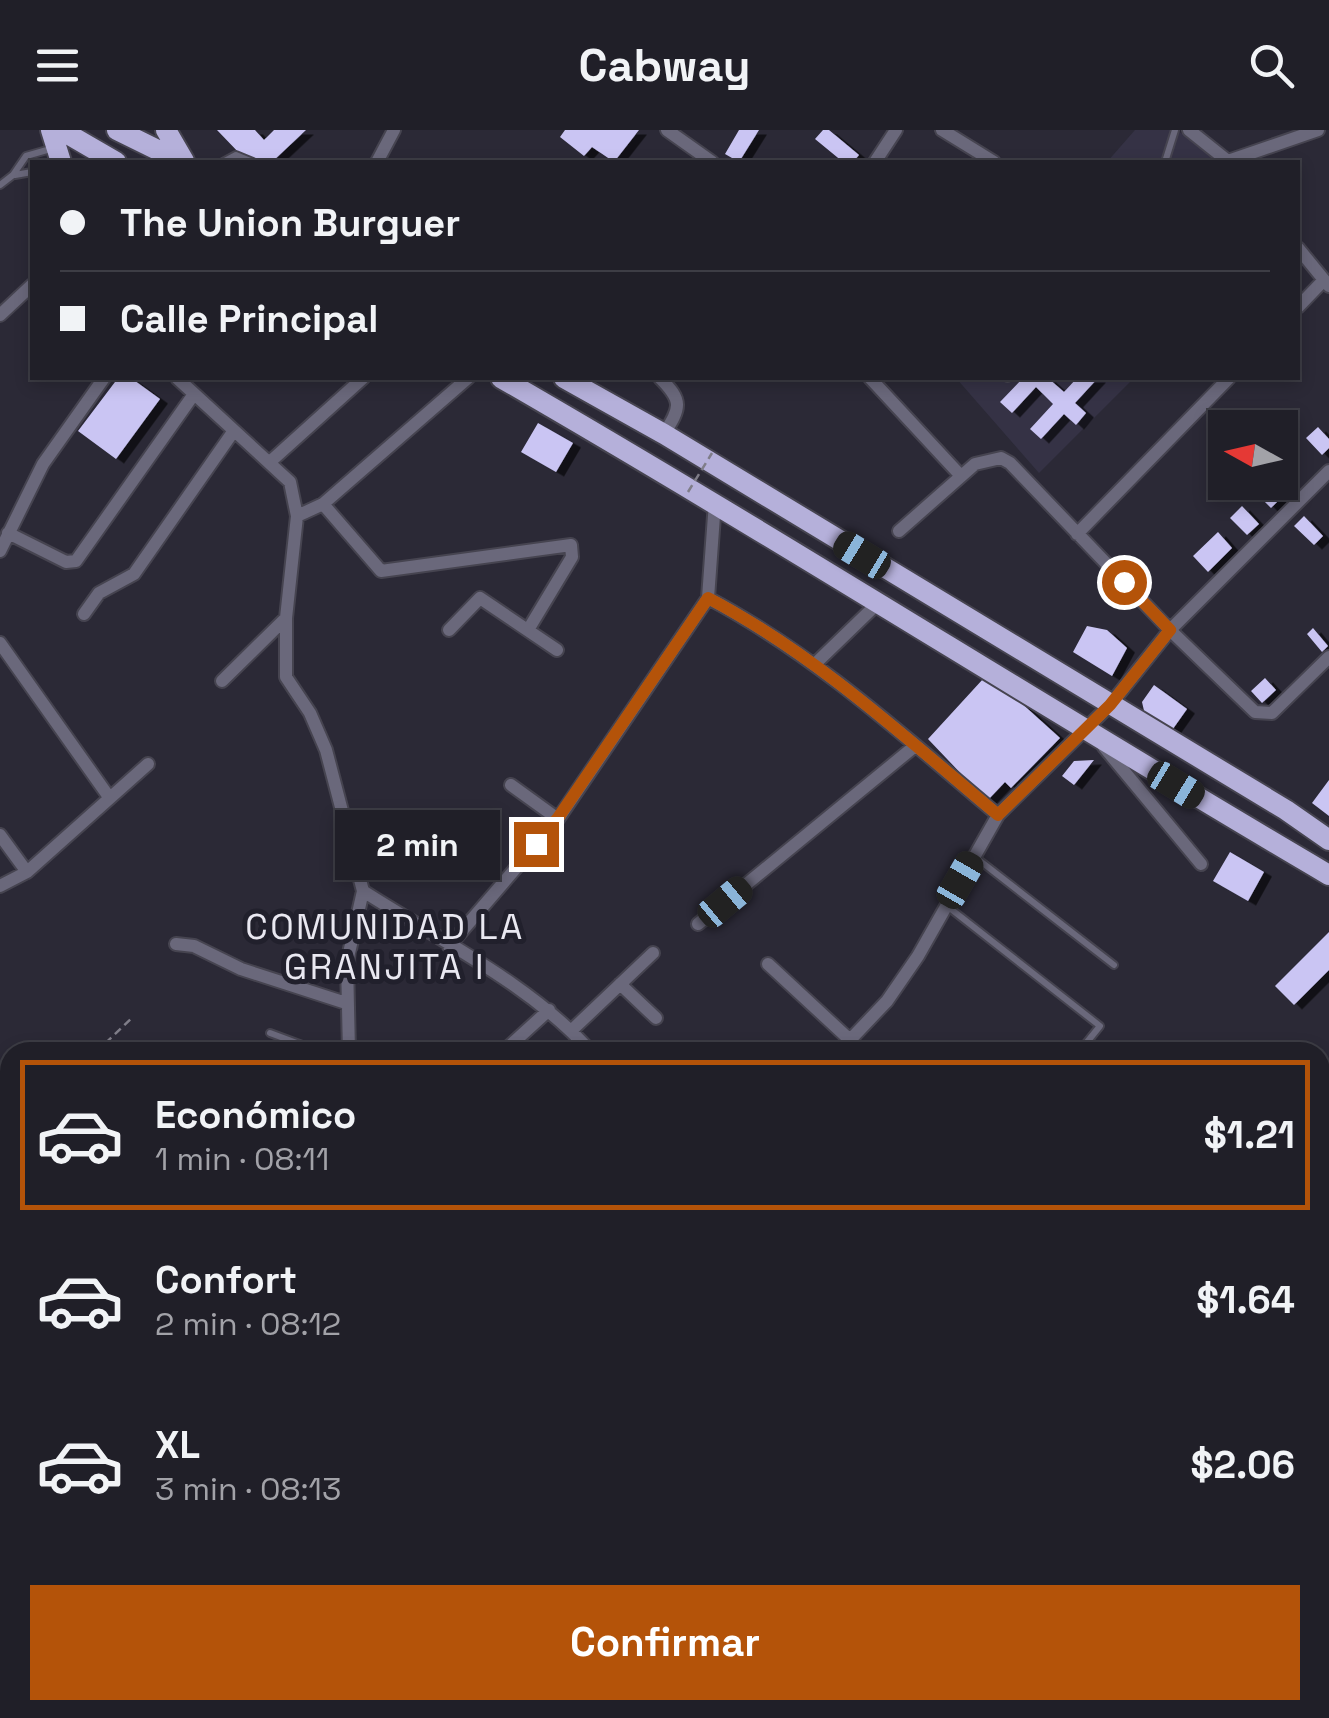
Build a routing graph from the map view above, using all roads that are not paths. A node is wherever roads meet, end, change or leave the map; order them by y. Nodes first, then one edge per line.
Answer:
1 (117, 130) edge
2 (166, 130) edge
3 (394, 130) edge
4 (667, 130) edge
5 (896, 130) edge
6 (942, 130) edge
7 (1175, 130) edge
8 (1189, 130) edge
9 (1318, 130) edge
10 (57, 142) edge
11 (104, 159) edge
12 (179, 160) edge
13 (182, 160) edge
14 (378, 160) edge
15 (709, 160) edge
16 (876, 160) edge
17 (991, 160) edge
18 (1166, 160) edge
19 (1226, 160) edge
20 (1235, 160) edge
21 (30, 172) edge
22 (14, 175) junction
23 (0, 185) edge
24 (1300, 250) edge
25 (1326, 283) edge
26 (30, 287) edge
27 (1300, 305) edge
28 (0, 316) edge
29 (103, 380) edge
30 (180, 380) edge
31 (361, 380) edge
32 (466, 380) edge
33 (505, 380) edge
34 (568, 380) edge
35 (662, 380) edge
36 (872, 380) edge
37 (1227, 380) edge
38 (194, 394) junction
39 (233, 432) junction
40 (664, 434) junction
41 (271, 462) junction
42 (1329, 471) edge
43 (961, 476) junction
44 (715, 502) junction
45 (323, 504) junction
46 (297, 516) junction
47 (899, 531) dead end
48 (8, 533) junction
49 (1077, 534) junction
50 (0, 551) edge
51 (708, 598) junction
52 (878, 602) junction
53 (84, 614) dead end
54 (286, 618) junction
55 (448, 630) dead end
56 (528, 630) junction
57 (1170, 630) junction
58 (0, 643) edge
59 (557, 650) dead end
60 (1329, 657) edge
61 (816, 663) junction
62 (222, 681) dead end
63 (1110, 705) junction
64 (1090, 734) junction
65 (915, 746) junction
66 (148, 764) dead end
67 (511, 785) dead end
68 (108, 797) junction
69 (998, 815) junction
70 (558, 818) junction
71 (0, 835) edge
72 (1329, 840) edge
73 (974, 856) junction
74 (1200, 864) dead end
75 (27, 872) junction
76 (1329, 876) edge
77 (0, 886) edge
78 (364, 891) junction
79 (946, 905) junction
80 (698, 924) dead end
81 (176, 944) dead end
82 (448, 946) junction
83 (653, 954) dead end
84 (768, 964) dead end
85 (1114, 964) dead end
86 (620, 984) junction
87 (346, 1003) junction
88 (549, 1010) junction
89 (656, 1018) dead end
90 (572, 1030) junction
91 (270, 1033) dead end
92 (294, 1042) edge
93 (349, 1042) edge
94 (514, 1042) edge
95 (582, 1042) edge
96 (843, 1042) edge
97 (851, 1042) edge
98 (1087, 1042) edge

1 - 12 highway
2 - 13 highway
3 - 14 street
4 - 15 street
5 - 16 street
6 - 17 street
7 - 18 lane
8 - 19 street
9 - 20 street
10 - 11 highway
10 - 22 lane
21 - 22 lane
22 - 23 lane
24 - 25 street
25 - 27 street
26 - 28 street
29 - 48 street
30 - 38 street
31 - 41 street
32 - 45 street
33 - 44 highway
34 - 40 highway
35 - 40 street
36 - 43 street
37 - 49 street
38 - 39 street
38 - 48 street
39 - 41 street
39 - 53 street
40 - 63 highway
41 - 46 street
42 - 57 street
43 - 47 street
43 - 49 street
44 - 51 street
44 - 52 highway
45 - 46 street
45 - 56 street
46 - 54 street
48 - 50 street
49 - 57 street
51 - 61 street
51 - 70 street
52 - 61 street
52 - 64 highway
54 - 62 street
54 - 78 street
55 - 56 street
56 - 59 street
57 - 60 street
57 - 63 street
58 - 68 street
61 - 65 street
63 - 64 street
63 - 72 highway
64 - 69 street
64 - 74 street
64 - 76 highway
65 - 69 street
65 - 80 street
66 - 68 street
67 - 70 street
68 - 75 street
69 - 73 street
70 - 82 street
71 - 75 street
73 - 79 street
73 - 85 lane
75 - 77 street
78 - 82 street
78 - 87 street
79 - 97 street
79 - 98 lane
81 - 87 street
82 - 88 street
83 - 86 street
84 - 96 street
86 - 89 street
86 - 90 street
87 - 93 street
88 - 90 street
88 - 94 street
90 - 95 street
91 - 92 lane

